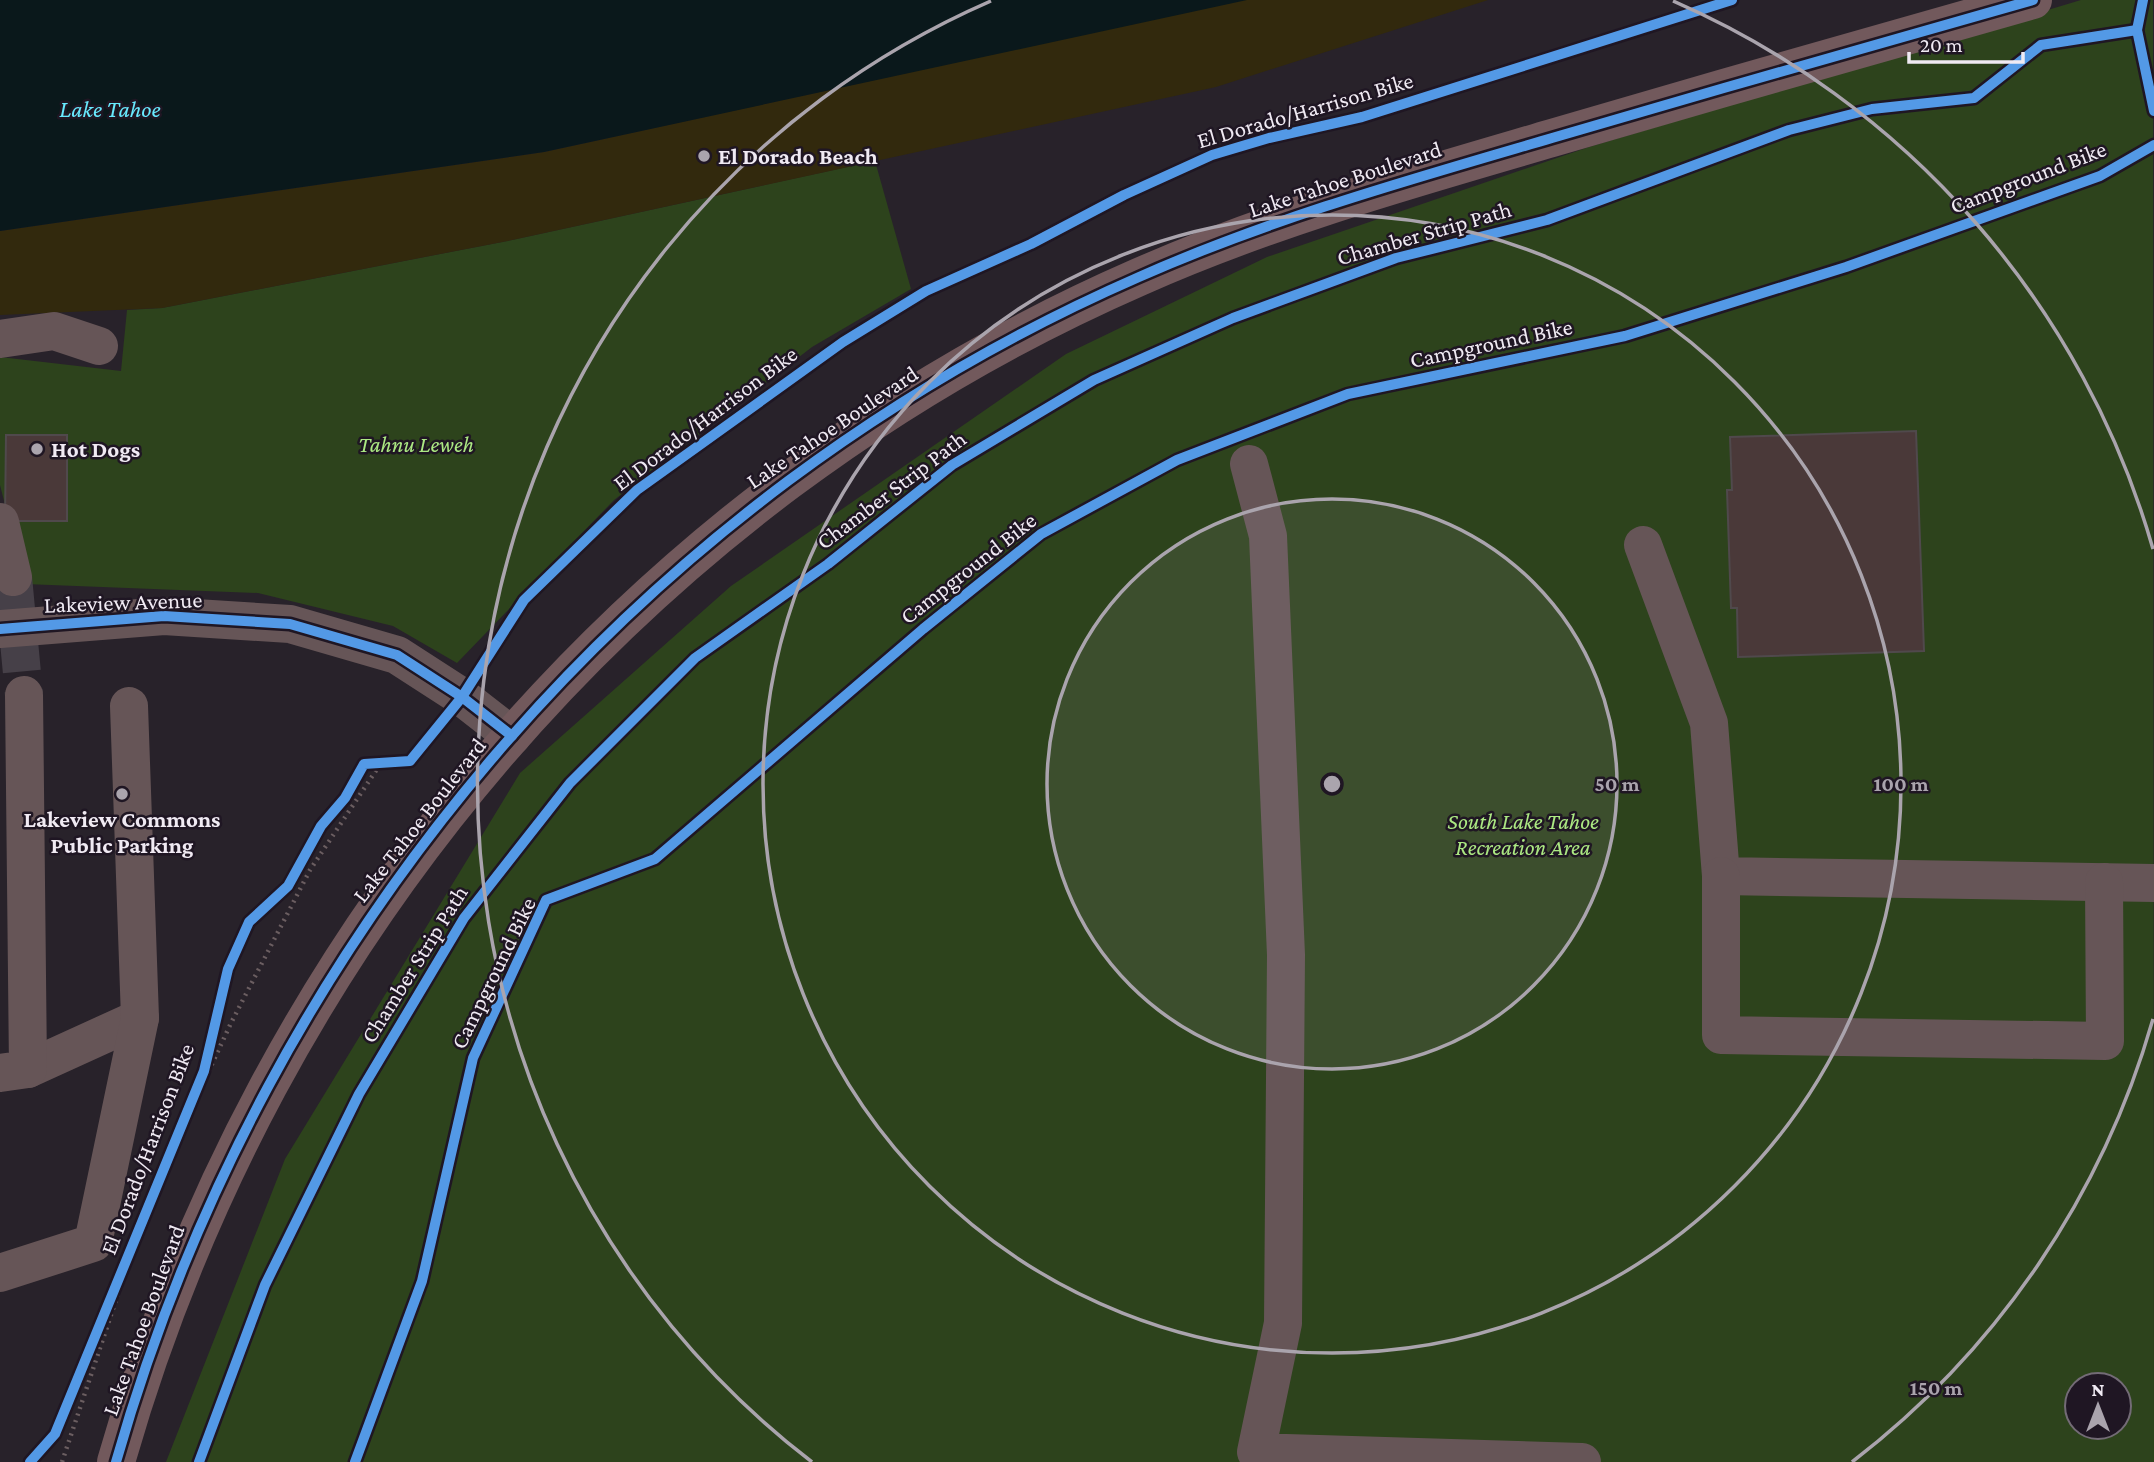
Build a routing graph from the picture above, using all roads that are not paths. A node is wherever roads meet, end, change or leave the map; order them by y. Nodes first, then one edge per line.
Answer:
1 (2033, 0) edge
2 (0, 339) edge
3 (99, 345) dead end
4 (1249, 464) dead end
5 (0, 522) edge
6 (1643, 545) dead end
7 (13, 577) tunnel mouth
8 (0, 629) edge
9 (24, 695) tunnel mouth
10 (129, 706) dead end
11 (512, 736) junction
12 (1721, 876) junction
13 (2104, 882) junction
14 (2154, 883) edge
15 (139, 1018) junction
16 (14, 1071) edge
17 (0, 1273) edge
18 (116, 1462) edge
19 (1582, 1462) edge

1 - 11 highway, Lake Tahoe Boulevard
2 - 3 street
4 - 19 street
5 - 7 street
6 - 12 street
8 - 11 street, Lakeview Avenue
9 - 16 street
10 - 15 street
11 - 18 highway, Lake Tahoe Boulevard
12 - 13 street
12 - 13 street
13 - 14 street
15 - 16 street
15 - 17 street

